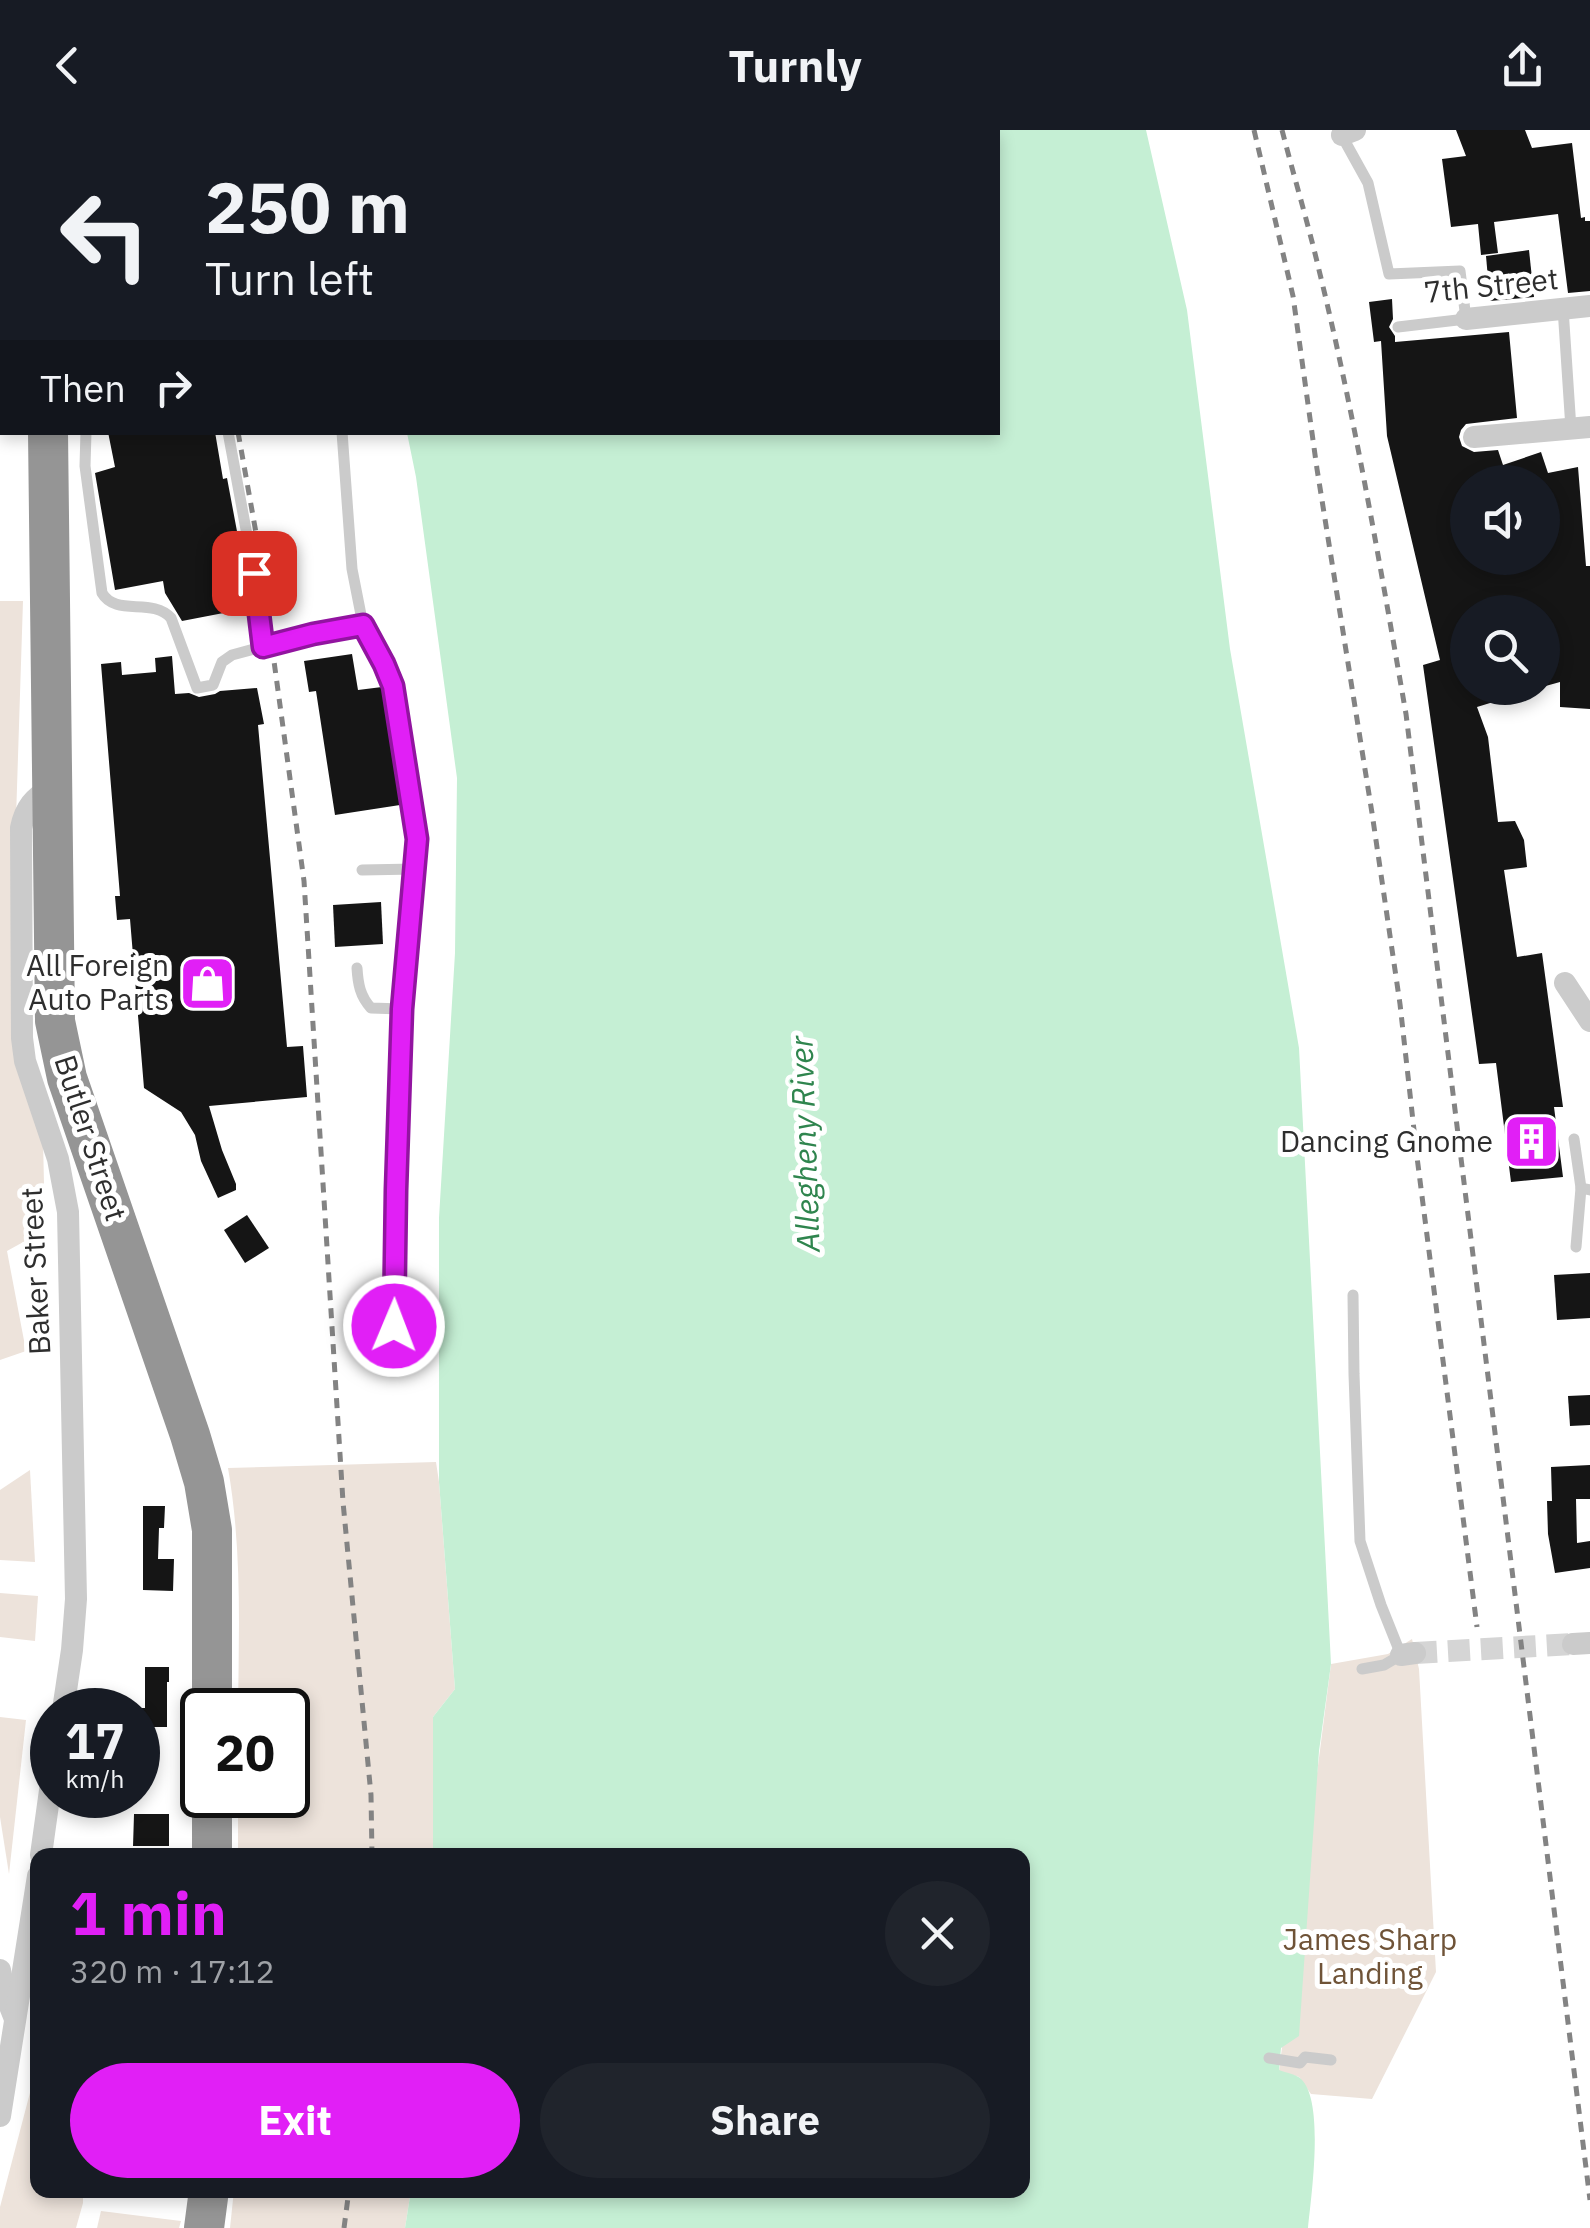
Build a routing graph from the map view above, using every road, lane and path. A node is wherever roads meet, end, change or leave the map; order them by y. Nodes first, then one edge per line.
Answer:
1 (1349, 133) edge
2 (1590, 306) edge
3 (1563, 308) junction
4 (1466, 319) junction
5 (1398, 327) dead end
6 (1581, 428) edge
7 (48, 435) edge
8 (86, 435) edge
9 (229, 435) edge
10 (342, 435) edge
11 (1474, 437) dead end
12 (363, 625) junction
13 (263, 647) junction
14 (52, 787) junction
15 (415, 869) junction
16 (362, 870) dead end
17 (357, 968) dead end
18 (1565, 984) dead end
19 (402, 1009) junction
20 (1590, 1021) edge
21 (1574, 1139) dead end
22 (1585, 1189) edge
23 (1576, 1247) dead end
24 (1353, 1294) dead end
25 (394, 1326) dead end
26 (1362, 1669) dead end
27 (66, 1688) edge
28 (212, 1688) edge
29 (46, 1818) edge
30 (212, 1818) edge
31 (41, 1848) edge
32 (212, 1848) edge
33 (30, 1929) edge
34 (0, 1970) edge
35 (16, 2021) junction
36 (1269, 2058) dead end
37 (1331, 2060) dead end
38 (0, 2116) edge
39 (208, 2198) edge
40 (204, 2228) edge

1 - 4 lane
2 - 3 street, 7th Street
3 - 4 street, 7th Street
3 - 6 lane
4 - 5 lane, 7th Street
6 - 11 street
7 - 14 highway, Butler Street
8 - 13 lane
9 - 13 lane
10 - 12 lane
12 - 13 lane
12 - 15 lane
14 - 27 street, Baker Street
14 - 28 highway, Butler Street
15 - 16 lane
15 - 19 lane
17 - 19 lane
18 - 20 street
19 - 25 lane
21 - 22 lane
22 - 23 lane
24 - 26 lane
29 - 31 street
30 - 32 highway
33 - 35 street
34 - 35 street
35 - 38 street
36 - 37 lane
39 - 40 highway

